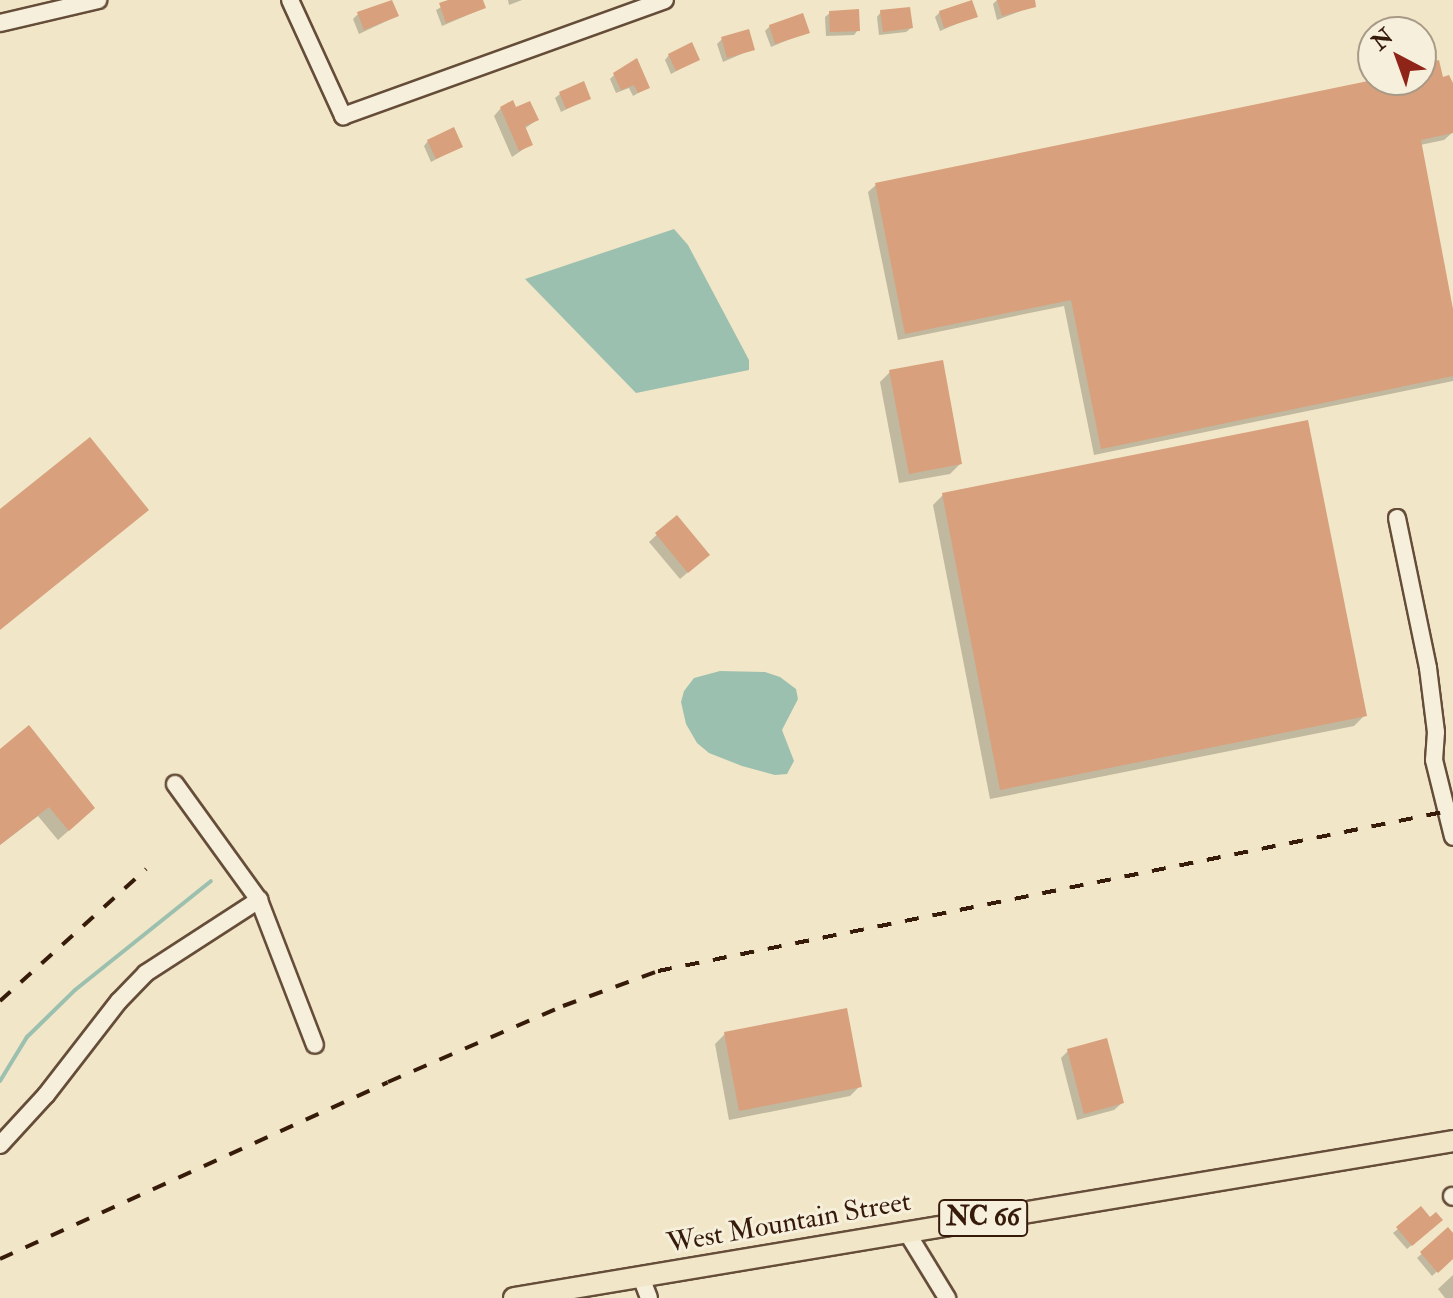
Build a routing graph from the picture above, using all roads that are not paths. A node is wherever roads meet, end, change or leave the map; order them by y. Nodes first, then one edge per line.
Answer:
1 (98, 0) edge
2 (290, 0) edge
3 (665, 0) edge
4 (0, 23) edge
5 (1397, 518) dead end
6 (175, 784) dead end
7 (1453, 837) edge
8 (259, 900) junction
9 (315, 1045) dead end
10 (1453, 1141) edge
11 (0, 1145) edge
12 (906, 1231) junction
13 (641, 1277) junction
14 (514, 1298) edge
15 (649, 1298) edge
16 (947, 1298) edge

1 - 4 street
2 - 3 street
5 - 7 street
6 - 8 street
8 - 9 street
8 - 11 street
10 - 12 main road, West Mountain Street / NC 66
12 - 13 main road, West Mountain Street / NC 66
12 - 16 street
13 - 14 main road, West Mountain Street / NC 66
13 - 15 street

